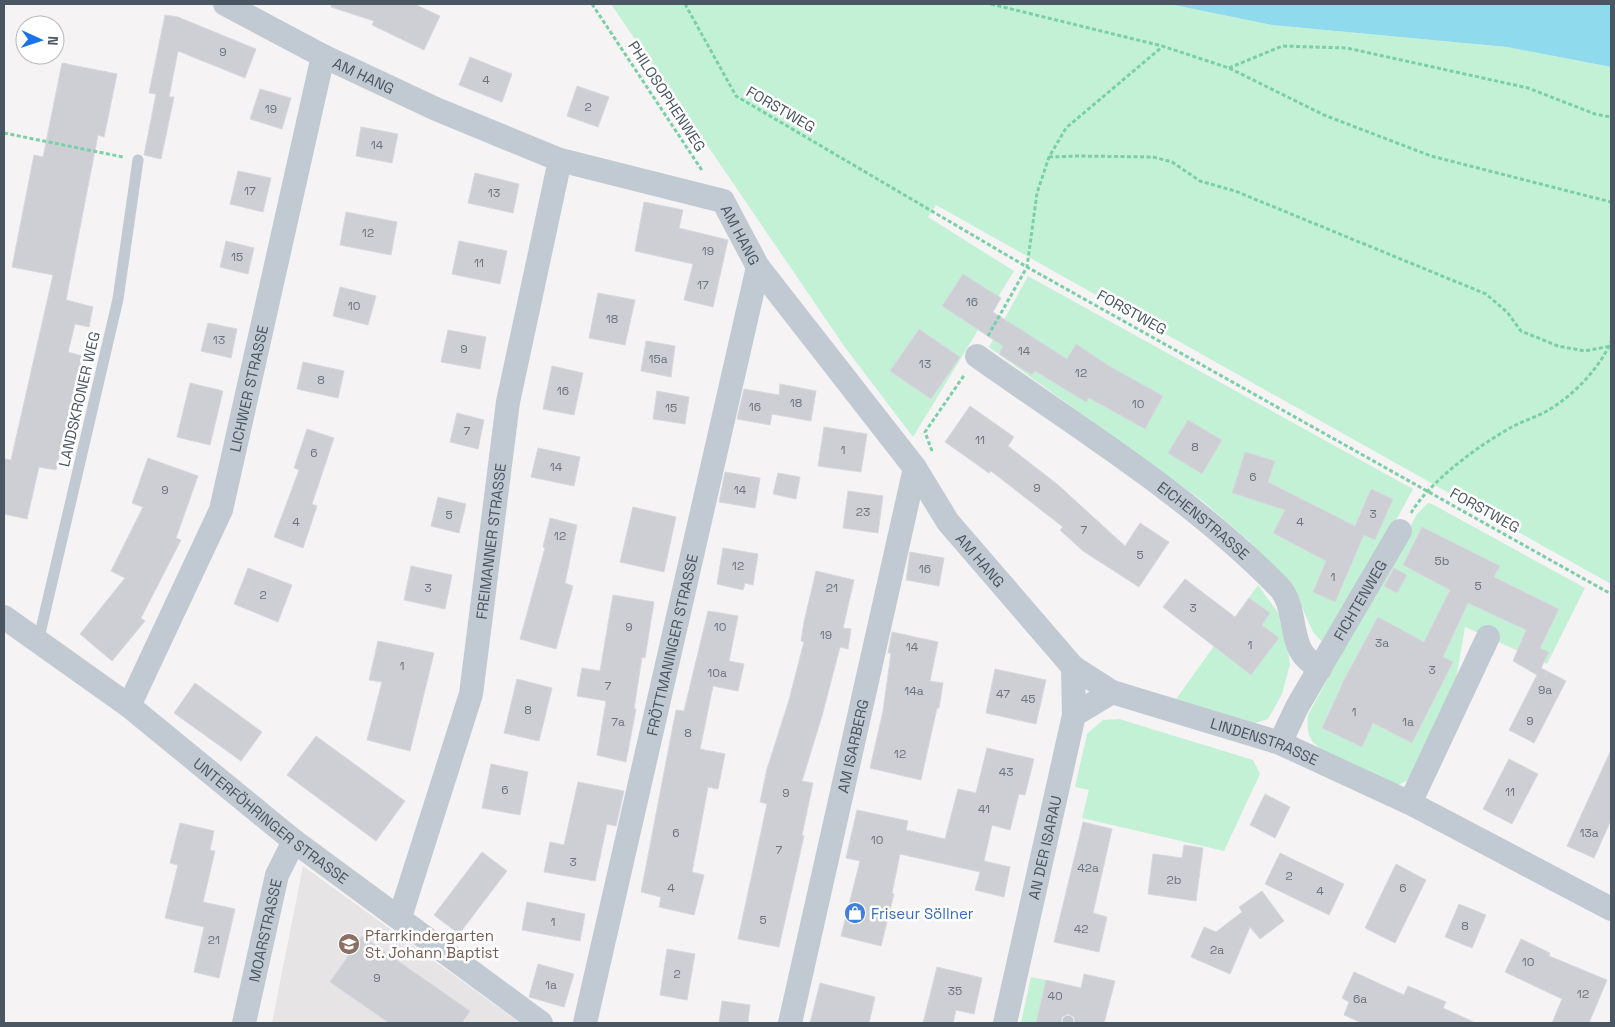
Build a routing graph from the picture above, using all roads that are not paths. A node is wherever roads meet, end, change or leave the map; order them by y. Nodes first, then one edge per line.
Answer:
1 (225, 4) edge
2 (323, 56) junction
3 (138, 160) road end
4 (560, 160) junction
5 (758, 267) junction
6 (978, 356) road end
7 (915, 468) junction
8 (1400, 531) road end
9 (4, 618) edge
10 (1488, 637) dead end
11 (38, 643) junction
12 (1073, 667) junction
13 (1320, 669) junction
14 (1112, 692) junction
15 (130, 706) junction
16 (1074, 715) junction
17 (1280, 744) junction
18 (1410, 804) junction
19 (294, 841) junction
20 (1611, 909) edge
21 (400, 917) junction
22 (244, 1023) edge
23 (541, 1023) edge
24 (585, 1023) edge
25 (790, 1023) edge
26 (1006, 1023) edge

1 - 2 street, AM HANG
2 - 4 street, AM HANG
2 - 15 street, LICHWER STRASSE
3 - 11 lane, LANDSKRONER WEG
4 - 5 street, AM HANG
4 - 21 street, FREIMANNER STRASSE
5 - 7 street, AM HANG
5 - 24 street, FRÖTTMANINGER STRASSE
6 - 13 street, EICHENSTRASSE
7 - 12 street, AM HANG
7 - 25 street, AM ISARBERG
8 - 13 street, FICHTENWEG
9 - 11 street, UNTERFÖHRINGER STRASSE
10 - 18 street
11 - 15 street, UNTERFÖHRINGER STRASSE
12 - 14 street, AM HANG
12 - 16 street
13 - 17 street
14 - 16 street
14 - 17 street, LINDENSTRASSE
15 - 19 street, UNTERFÖHRINGER STRASSE
16 - 26 street, AN DER ISARAU
17 - 18 street, LINDENSTRASSE
18 - 20 street, LINDENSTRASSE
19 - 21 street, UNTERFÖHRINGER STRASSE
19 - 22 street, MOARSTRASSE
21 - 23 street, UNTERFÖHRINGER STRASSE

